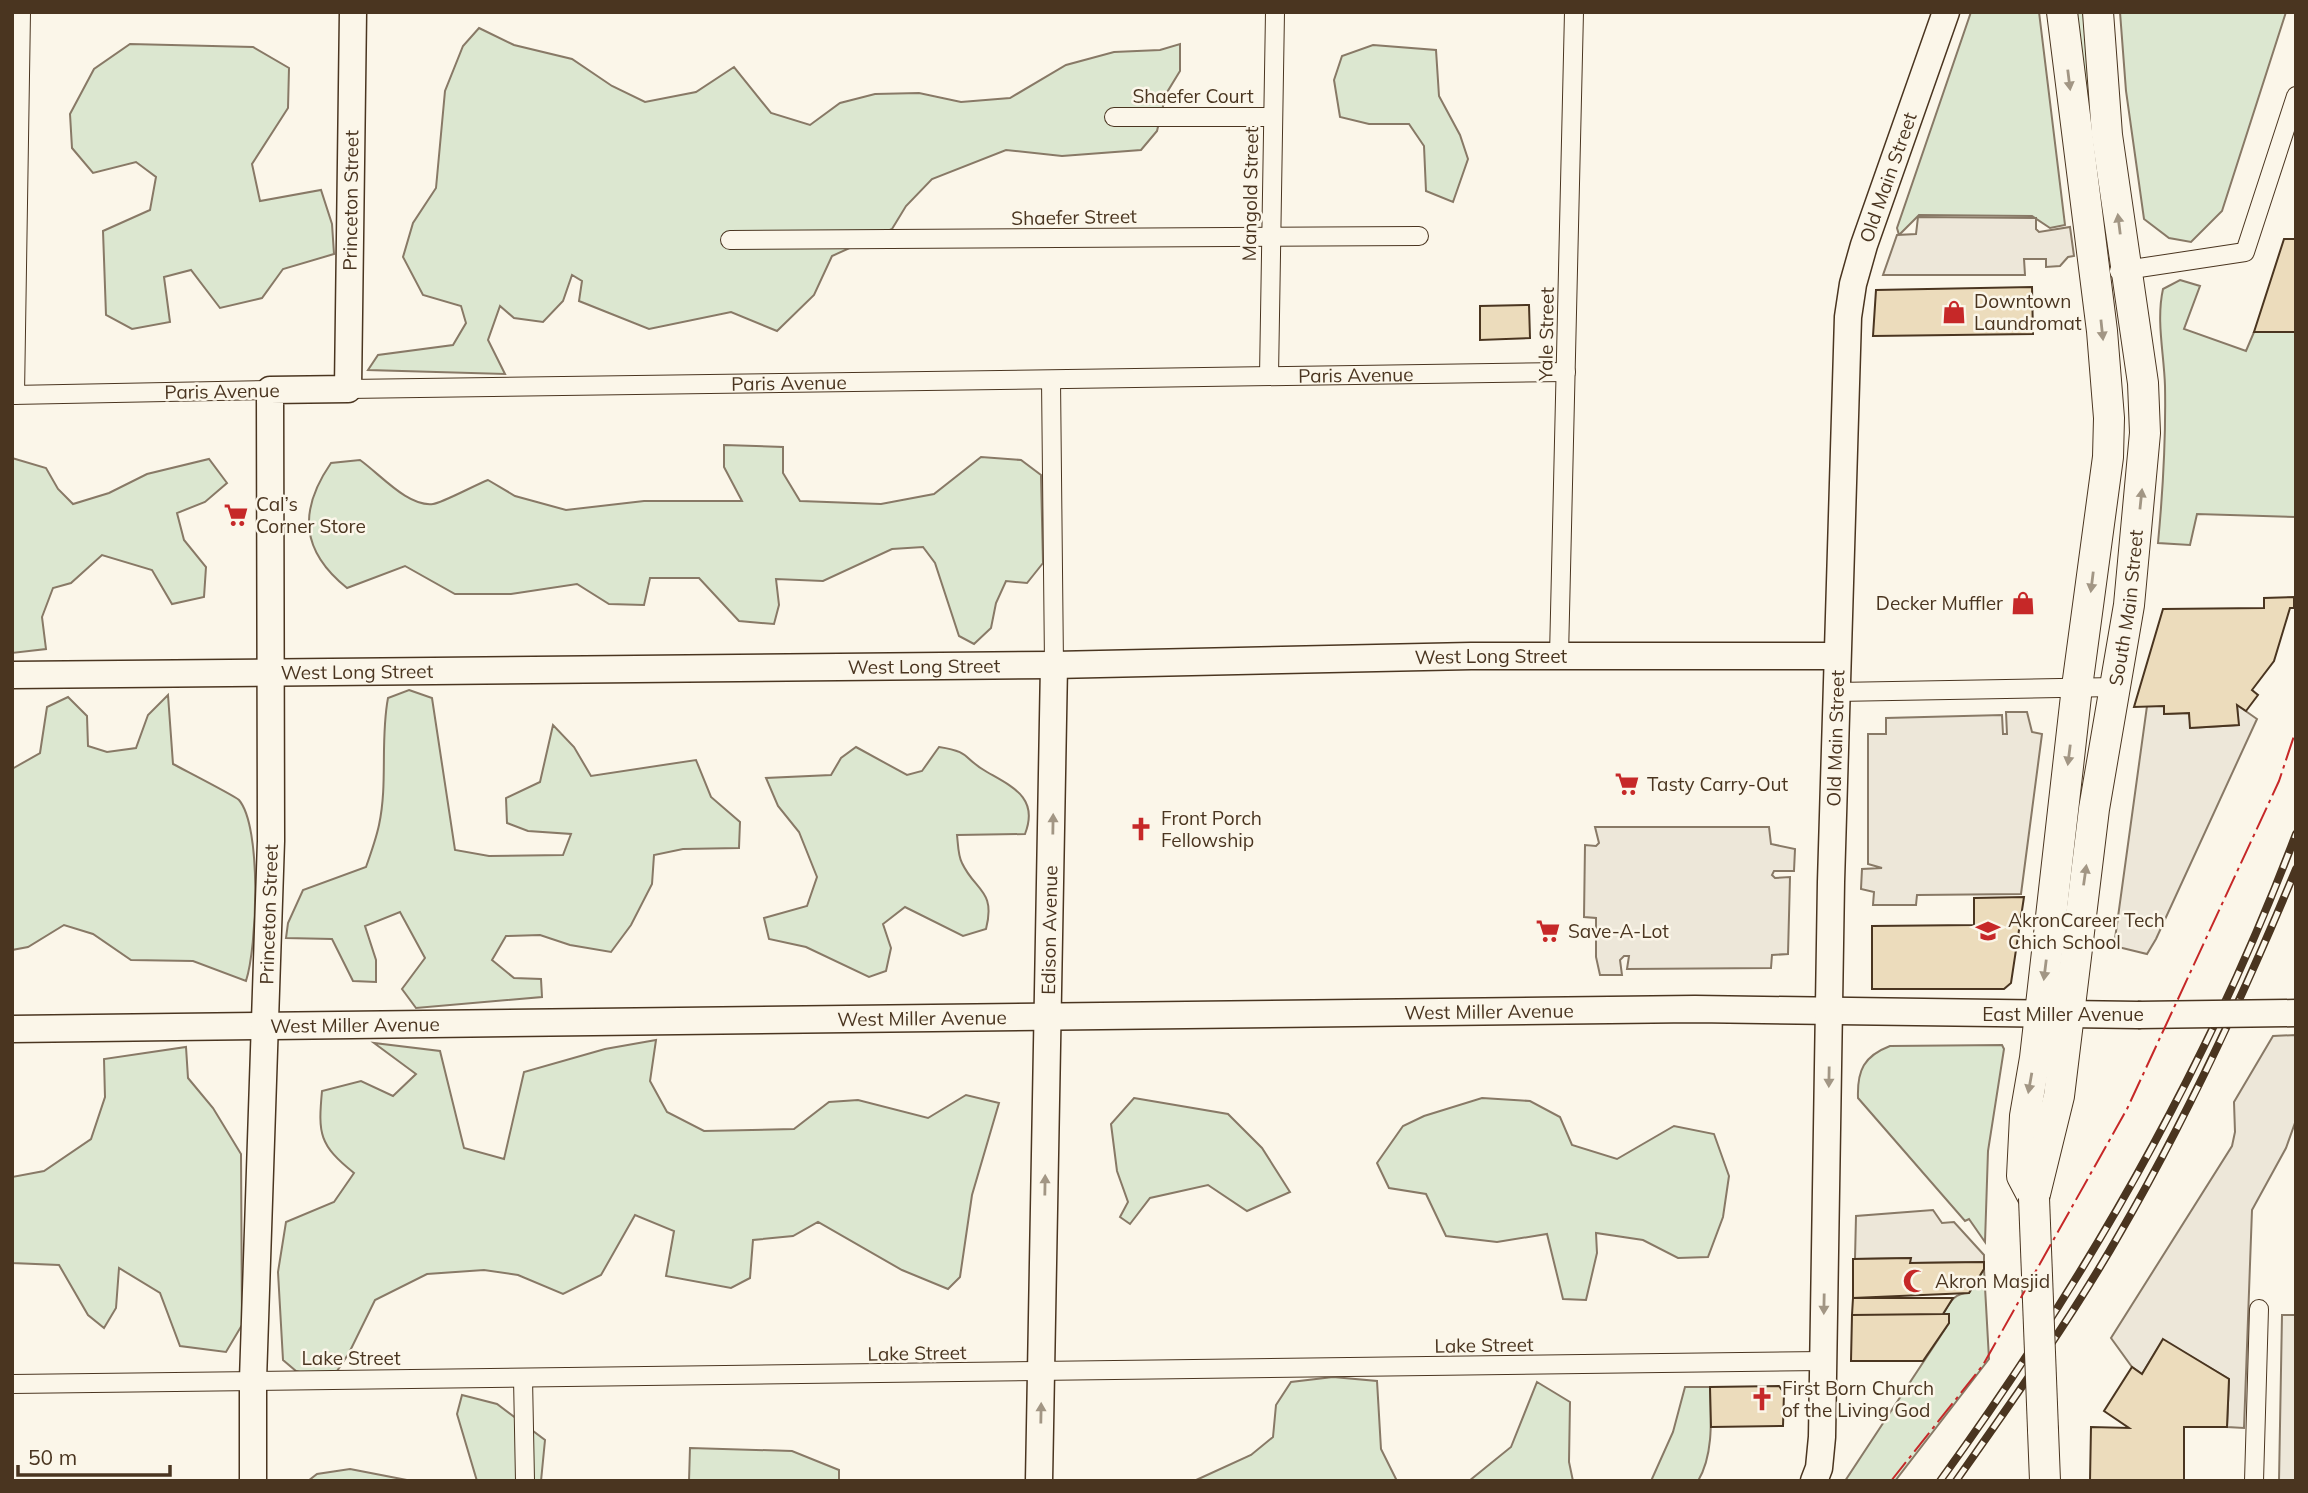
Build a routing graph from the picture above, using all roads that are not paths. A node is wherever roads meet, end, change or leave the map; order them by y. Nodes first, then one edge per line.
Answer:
1 (21, 12) edge
2 (353, 12) edge
3 (1275, 12) edge
4 (1574, 12) edge
5 (1946, 12) edge
6 (2062, 12) edge
7 (2098, 12) edge
8 (2296, 96) edge
9 (1114, 117) dead end
10 (1272, 117) junction
11 (1419, 236) dead end
12 (1270, 237) junction
13 (730, 240) dead end
14 (2125, 270) junction
15 (2095, 274) junction
16 (1566, 372) junction
17 (1269, 376) junction
18 (1051, 380) junction
19 (348, 389) junction
20 (270, 390) junction
21 (14, 395) edge
22 (1559, 656) junction
23 (1836, 656) junction
24 (1054, 665) junction
25 (271, 673) junction
26 (12, 675) edge
27 (2077, 687) junction
28 (2115, 687) junction
29 (1836, 692) junction
30 (1830, 1009) junction
31 (2296, 1013) edge
32 (1050, 1015) junction
33 (2054, 1016) junction
34 (263, 1025) junction
35 (12, 1029) edge
36 (2259, 1309) dead end
37 (1823, 1361) junction
38 (1041, 1372) junction
39 (523, 1378) junction
40 (253, 1380) junction
41 (12, 1384) edge
42 (1814, 1480) edge
43 (253, 1481) edge
44 (525, 1481) edge
45 (1039, 1481) edge
46 (2045, 1481) edge
47 (2254, 1481) edge

1 - 21 street
2 - 19 street, Princeton Street
3 - 10 street, Mangold Street
4 - 16 street, Yale Street
5 - 23 street, Old Main Street
6 -> 15 main road, South Main Street
14 -> 7 main road, South Main Street
8 - 14 street
9 - 10 street, Shaefer Court
10 - 12 street, Mangold Street
11 - 12 street, Shaefer Street
12 - 13 street, Shaefer Street
12 - 17 street, Mangold Street
14 - 15 street
28 -> 14 main road, South Main Street
15 -> 27 main road, South Main Street
16 - 17 street, Paris Avenue
16 - 22 street, Yale Street
17 - 18 street, Paris Avenue
18 - 19 street, Paris Avenue
18 - 24 street, Edison Avenue
19 - 20 street, Paris Avenue
20 - 21 street, Paris Avenue
20 - 25 street, Princeton Street
22 - 23 street, West Long Street
22 - 24 street, West Long Street
23 - 29 street, Old Main Street
24 - 25 street, West Long Street
32 -> 24 street, Edison Avenue
25 - 26 street, West Long Street
25 - 34 street, Princeton Street
27 - 28 street
27 - 29 street
27 -> 33 main road, South Main Street
33 -> 28 main road, South Main Street
29 - 30 street, Old Main Street
30 - 32 street, West Miller Avenue
30 - 33 street, East Miller Avenue
30 -> 37 street, Old Main Street
31 - 33 street, East Miller Avenue, bridge
32 - 34 street, West Miller Avenue
38 -> 32 street, Edison Avenue
33 - 46 main road, South Main Street, bridge
34 - 35 street, West Miller Avenue
34 - 40 street, Princeton Street
36 - 47 street
37 - 38 street, Lake Street
37 - 42 street, Old Main Street
38 - 39 street, Lake Street
45 -> 38 street, Edison Avenue
39 - 40 street, Lake Street
39 - 44 street
40 - 41 street, Lake Street
40 - 43 street, Princeton Street

